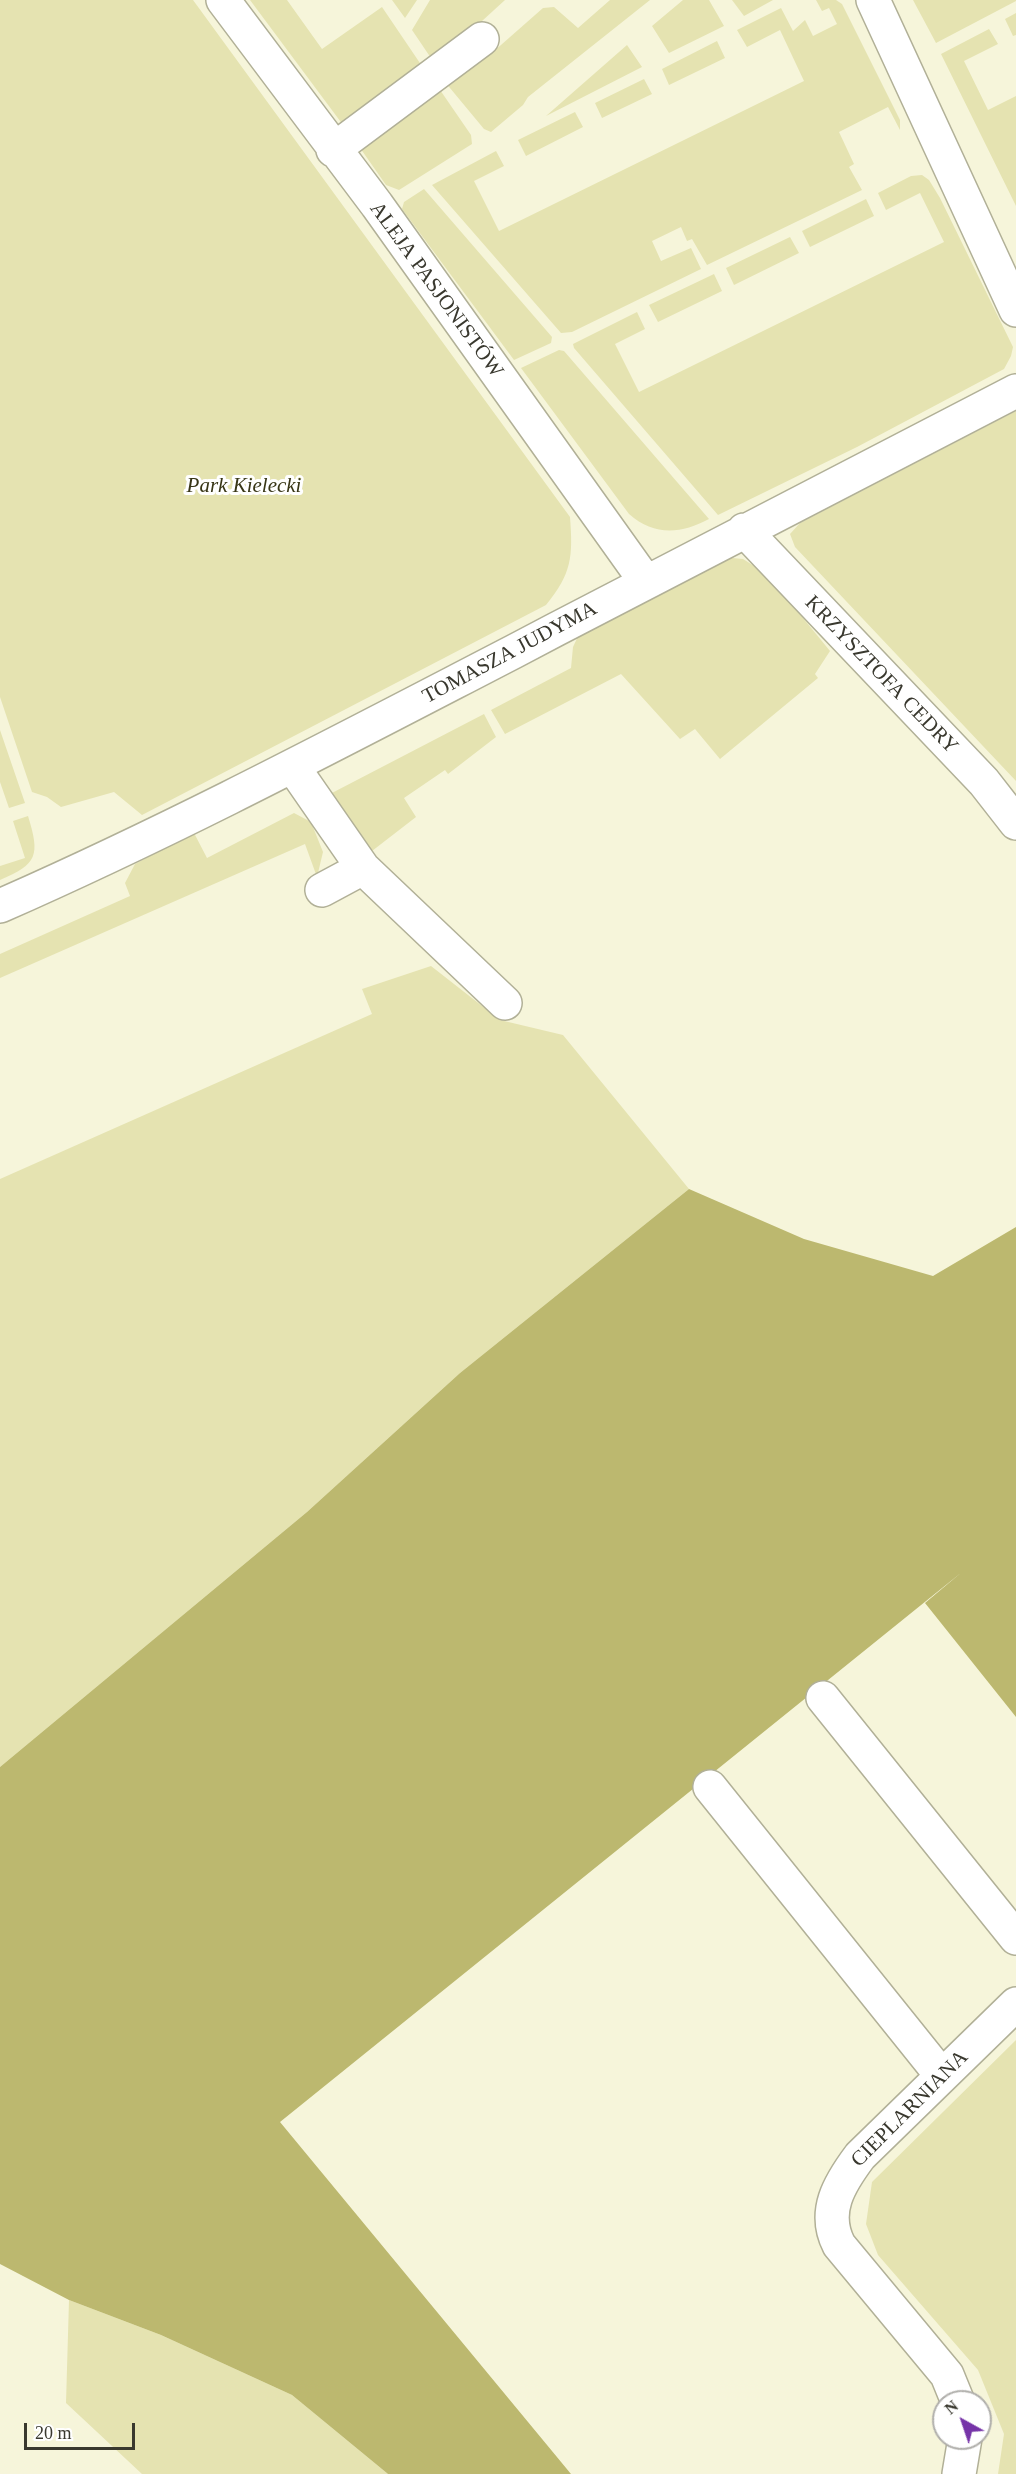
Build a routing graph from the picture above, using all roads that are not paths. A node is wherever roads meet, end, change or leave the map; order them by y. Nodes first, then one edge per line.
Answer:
1 (223, 0) edge
2 (873, 0) edge
3 (482, 39) dead end
4 (333, 150) junction
5 (1016, 310) edge
6 (1016, 392) edge
7 (744, 530) junction
8 (646, 582) junction
9 (293, 767) junction
10 (1016, 823) edge
11 (363, 868) junction
12 (322, 890) dead end
13 (0, 906) edge
14 (505, 1003) dead end
15 (823, 1698) dead end
16 (710, 1787) dead end
17 (1016, 1938) edge
18 (1016, 2004) edge
19 (942, 2076) junction
20 (953, 2390) edge
21 (962, 2450) edge
22 (959, 2474) edge

1 - 4 street, ALEJA PASJONISTÓW
2 - 5 street
3 - 4 street
4 - 8 street, ALEJA PASJONISTÓW
6 - 7 street, TOMASZA JUDYMA
7 - 8 street, TOMASZA JUDYMA
7 - 10 street, KRZYSZTOFA CEDRY
8 - 9 street, TOMASZA JUDYMA
9 - 11 street
9 - 13 street, TOMASZA JUDYMA
11 - 12 street
11 - 14 street
15 - 17 street
16 - 19 street
18 - 19 street, CIEPLARNIANA
19 - 20 street, CIEPLARNIANA
21 - 22 street

